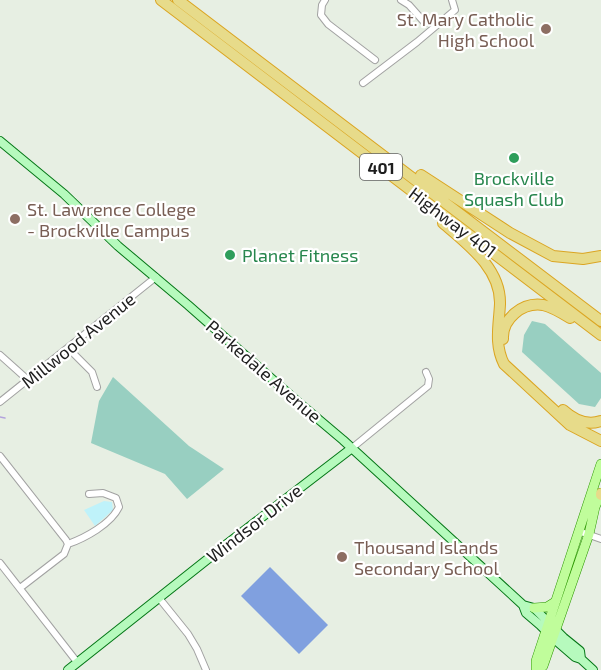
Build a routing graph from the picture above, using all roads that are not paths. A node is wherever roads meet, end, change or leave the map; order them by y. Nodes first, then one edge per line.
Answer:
1 (161, 0) edge
2 (178, 0) edge
3 (325, 0) edge
4 (401, 0) edge
5 (452, 0) edge
6 (425, 23) dead end
7 (375, 60) dead end
8 (363, 83) dead end
9 (359, 136) junction
10 (0, 141) edge
11 (390, 174) junction
12 (601, 256) edge
13 (156, 278) junction
14 (601, 321) edge
15 (601, 335) edge
16 (601, 340) edge
17 (71, 346) junction
18 (0, 355) edge
19 (426, 372) dead end
20 (28, 380) junction
21 (97, 387) dead end
22 (0, 402) edge
23 (601, 421) edge
24 (601, 441) edge
25 (351, 448) junction
26 (0, 456) edge
27 (601, 464) edge
28 (89, 494) dead end
29 (601, 494) edge
30 (578, 531) junction
31 (589, 534) junction
32 (601, 539) edge
33 (68, 544) junction
34 (0, 563) edge
35 (20, 588) junction
36 (159, 598) junction
37 (555, 602) junction
38 (524, 604) junction
39 (534, 608) junction
40 (551, 630) junction
41 (77, 662) junction
42 (68, 670) edge
43 (206, 670) edge
44 (536, 670) edge
45 (593, 670) edge

1 - 11 highway, Highway 401 / 401
2 - 9 highway, Highway 401 / 401
3 - 7 street
4 - 6 street
5 - 8 street
9 - 12 highway
9 - 14 highway, Highway 401 / 401
10 - 13 main road, Parkedale Avenue
11 - 15 highway, Highway 401 / 401
11 - 24 highway
13 - 17 street, Millwood Avenue
13 - 25 main road, Parkedale Avenue
16 - 23 highway
17 - 20 street, Millwood Avenue
17 - 21 street
18 - 20 street
19 - 25 street, Windsor Drive
20 - 22 street, Millwood Avenue
25 - 36 main road, Windsor Drive
25 - 38 main road, Parkedale Avenue
26 - 33 street
27 - 30 main road
28 - 33 street
29 - 31 main road
30 - 31 street
30 - 37 main road
31 - 32 street
31 - 40 main road
33 - 35 street
34 - 35 street
35 - 41 street
36 - 41 main road, Windsor Drive
36 - 43 street
37 - 39 main road
37 - 40 main road
38 - 39 main road, Parkedale Avenue
38 - 40 main road, Parkedale Avenue
39 - 40 main road, Parkedale Avenue
40 - 44 main road
40 - 45 main road, Parkedale Avenue
41 - 42 main road, Windsor Drive

